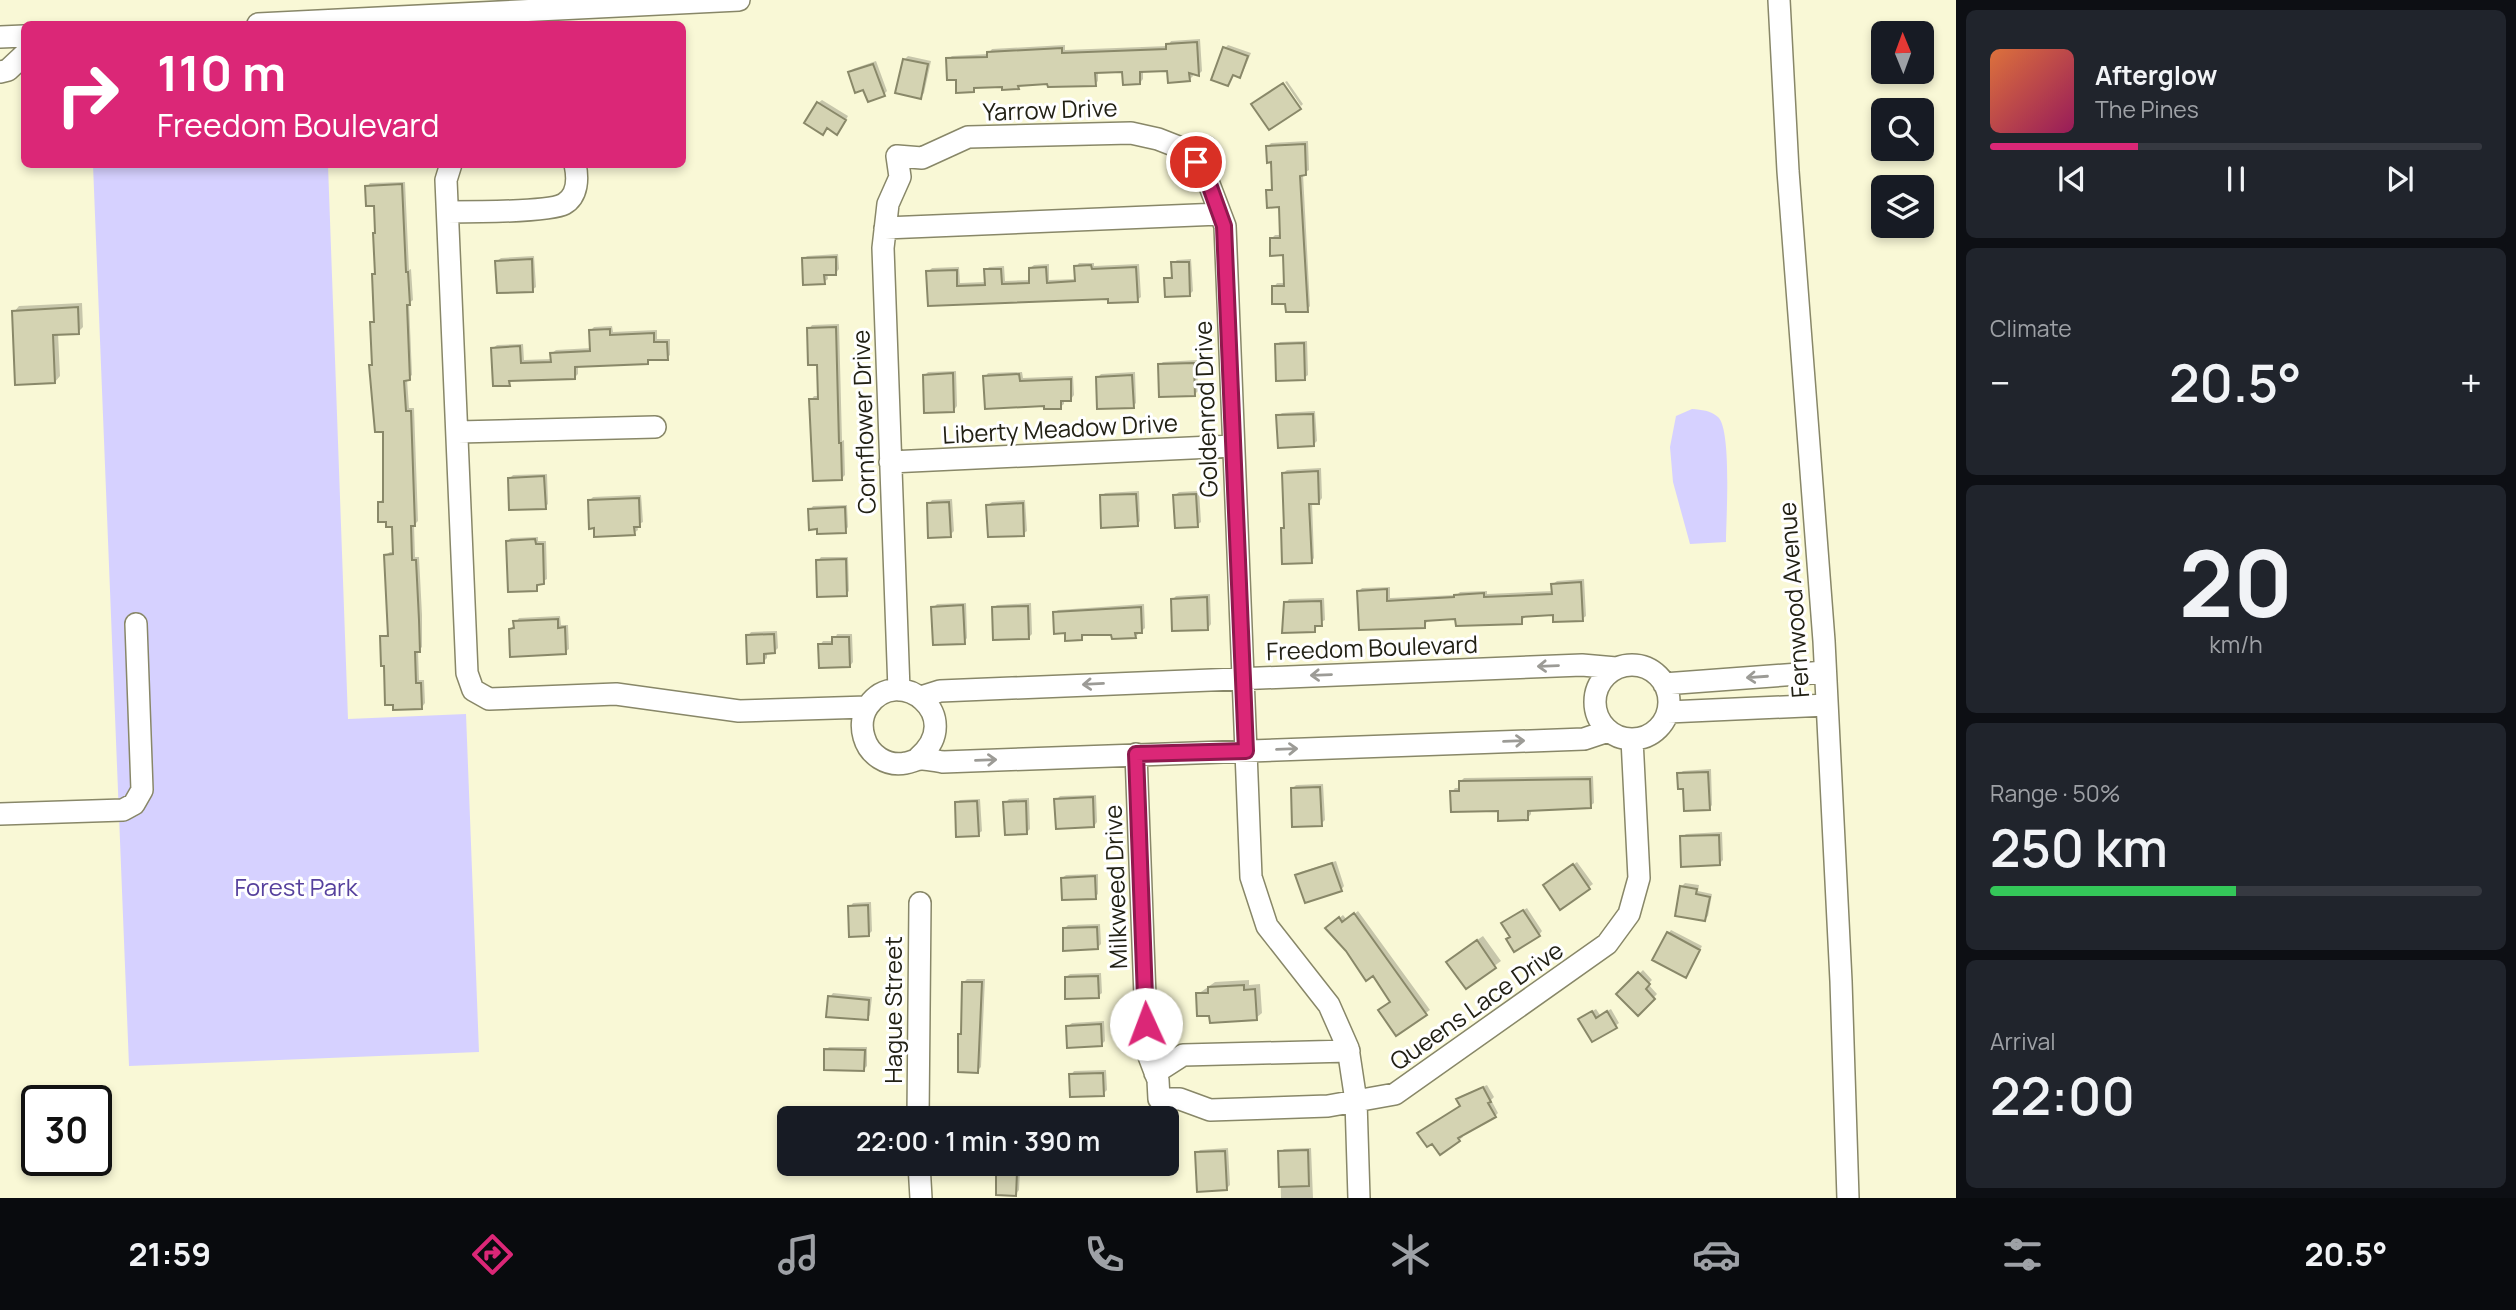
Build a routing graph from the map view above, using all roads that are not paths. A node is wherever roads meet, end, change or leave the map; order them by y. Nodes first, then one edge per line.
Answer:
1 (740, 0) edge
2 (1779, 0) edge
3 (318, 21) edge
4 (21, 36) edge
5 (0, 37) edge
6 (21, 58) edge
7 (0, 72) edge
8 (1206, 147) joint
9 (897, 156) joint
10 (450, 168) edge
11 (575, 168) edge
12 (448, 212) junction
13 (1220, 214) junction
14 (885, 228) junction
15 (655, 427) dead end
16 (458, 432) junction
17 (1233, 446) junction
18 (890, 462) junction
19 (136, 624) dead end
20 (1616, 668) junction
21 (1825, 672) junction
22 (1241, 678) junction
23 (1664, 684) junction
24 (899, 690) junction
25 (921, 697) junction
26 (1827, 705) junction
27 (867, 707) junction
28 (1668, 712) junction
29 (1608, 730) junction
30 (1632, 739) junction
31 (1246, 751) junction
32 (1136, 754) junction
33 (918, 758) junction
34 (0, 814) edge
35 (920, 903) dead end
36 (1349, 1051) junction
37 (1155, 1073) junction
38 (1159, 1100) joint
39 (1356, 1101) junction
40 (918, 1106) edge
41 (920, 1176) edge
42 (921, 1198) edge
43 (1359, 1198) edge
44 (1848, 1198) edge

1 - 3 street
2 - 21 street, Fernwood Avenue
4 - 5 street
6 - 7 street
8 - 9 street, Yarrow Drive
8 - 13 street, Goldenrod Drive
9 - 14 street, Cornflower Drive
10 - 12 street
11 - 12 street
12 - 16 street
13 - 14 street
13 - 17 street, Goldenrod Drive
14 - 18 street, Cornflower Drive
15 - 16 street
16 - 27 street
17 - 18 street, Liberty Meadow Drive
17 - 22 street, Goldenrod Drive
18 - 24 street, Cornflower Drive
19 - 34 street
20 -> 22 street, Freedom Boulevard
20 - 23 street
20 - 29 street
21 -> 23 street
21 - 26 street, Fernwood Avenue
22 -> 25 street, Freedom Boulevard
22 - 31 street, Goldenrod Drive
23 - 28 street
24 - 25 street
24 - 27 street
25 - 33 street
26 - 28 street
26 - 44 street, Fernwood Avenue
27 - 33 street
28 - 30 street
29 - 30 street
31 -> 29 street
30 - 39 street, Queens Lace Drive
31 - 32 street
31 - 36 street, Goldenrod Drive
33 -> 32 street
32 - 37 street, Milkweed Drive
35 - 40 street, Hague Street
36 - 37 street
36 - 39 street, Goldenrod Drive
37 - 38 street, Milkweed Drive
38 - 39 street, Queens Lace Drive
39 - 43 street, Goldenrod Drive
41 - 42 street

